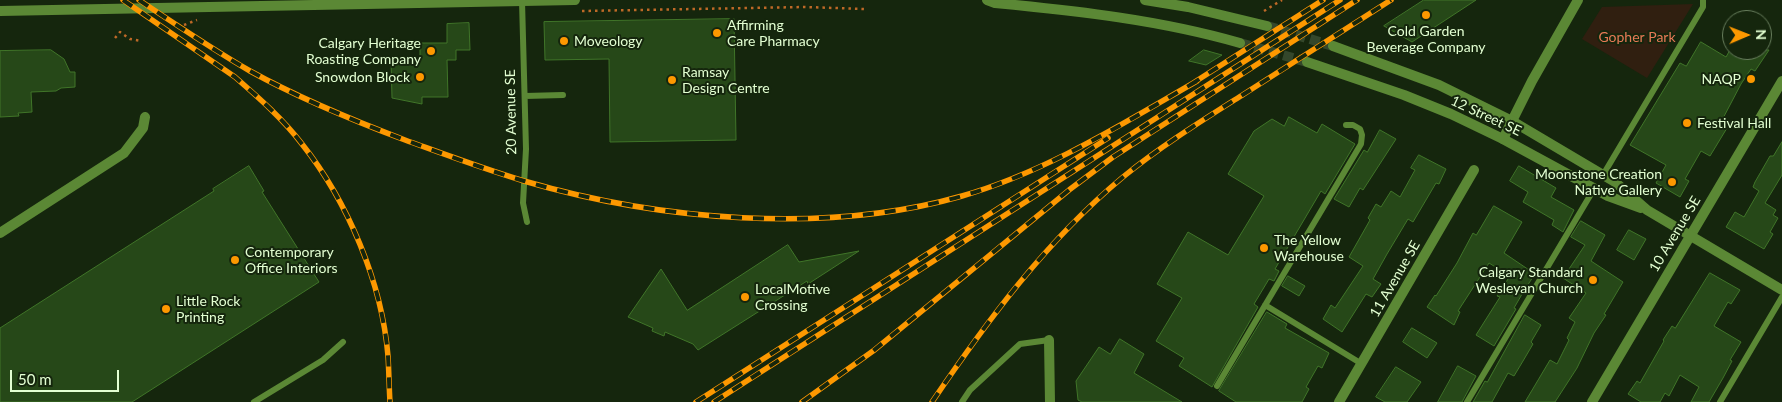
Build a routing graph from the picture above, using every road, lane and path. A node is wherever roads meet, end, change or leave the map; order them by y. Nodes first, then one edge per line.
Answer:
1 (554, 0) edge
2 (575, 0) edge
3 (987, 0) edge
4 (1145, 0) edge
5 (1282, 0) edge
6 (1578, 0) edge
7 (1703, 0) edge
8 (456, 1) edge
9 (522, 1) edge
10 (356, 2) edge
11 (259, 3) edge
12 (865, 9) dead end
13 (0, 11) edge
14 (579, 11) dead end
15 (1264, 11) dead end
16 (1267, 26) tunnel mouth
17 (115, 38) dead end
18 (142, 41) dead end
19 (1240, 43) tunnel mouth
20 (1333, 46) tunnel mouth
21 (1306, 62) tunnel mouth
22 (1782, 81) edge
23 (563, 95) dead end
24 (525, 96) junction
25 (145, 117) dead end
26 (1512, 121) junction
27 (1346, 125) dead end
28 (1503, 138) junction
29 (1474, 170) dead end
30 (1603, 175) junction
31 (1594, 189) junction
32 (1647, 210) junction
33 (527, 222) dead end
34 (0, 233) edge
35 (1690, 236) junction
36 (1782, 290) edge
37 (1782, 297) edge
38 (1265, 305) junction
39 (1049, 340) joint
40 (343, 342) dead end
41 (1362, 364) junction
42 (1217, 386) dead end
43 (254, 402) edge
44 (962, 402) edge
45 (1050, 402) edge
46 (1339, 402) edge
47 (1467, 402) edge
48 (1592, 402) edge
49 (1720, 402) edge

1 - 2 street
1 - 9 street
3 - 19 street
4 - 16 street
5 - 15 path
6 - 26 street
7 - 30 lane
8 - 9 street
8 - 10 street
9 - 24 lane, 20 Avenue SE
10 - 11 street
11 - 13 street
12 - 14 path
17 - 18 path
20 - 26 street, 12 Street SE
21 - 28 street, 12 Street SE
22 - 35 street, 10 Avenue SE
23 - 24 lane
24 - 33 lane, 20 Avenue SE
25 - 34 street
26 - 28 street
26 - 30 street, 12 Street SE
27 - 38 lane
28 - 31 street, 12 Street SE
29 - 41 street, 11 Avenue SE
30 - 32 street, 12 Street SE
31 - 32 street, 12 Street SE
31 - 47 lane
32 - 35 street, 12 Street SE
35 - 36 street, 12 Street SE
35 - 48 street, 10 Avenue SE
37 - 49 lane
38 - 41 lane
38 - 42 lane
39 - 44 lane
39 - 45 street
40 - 43 lane
41 - 46 street, 11 Avenue SE

